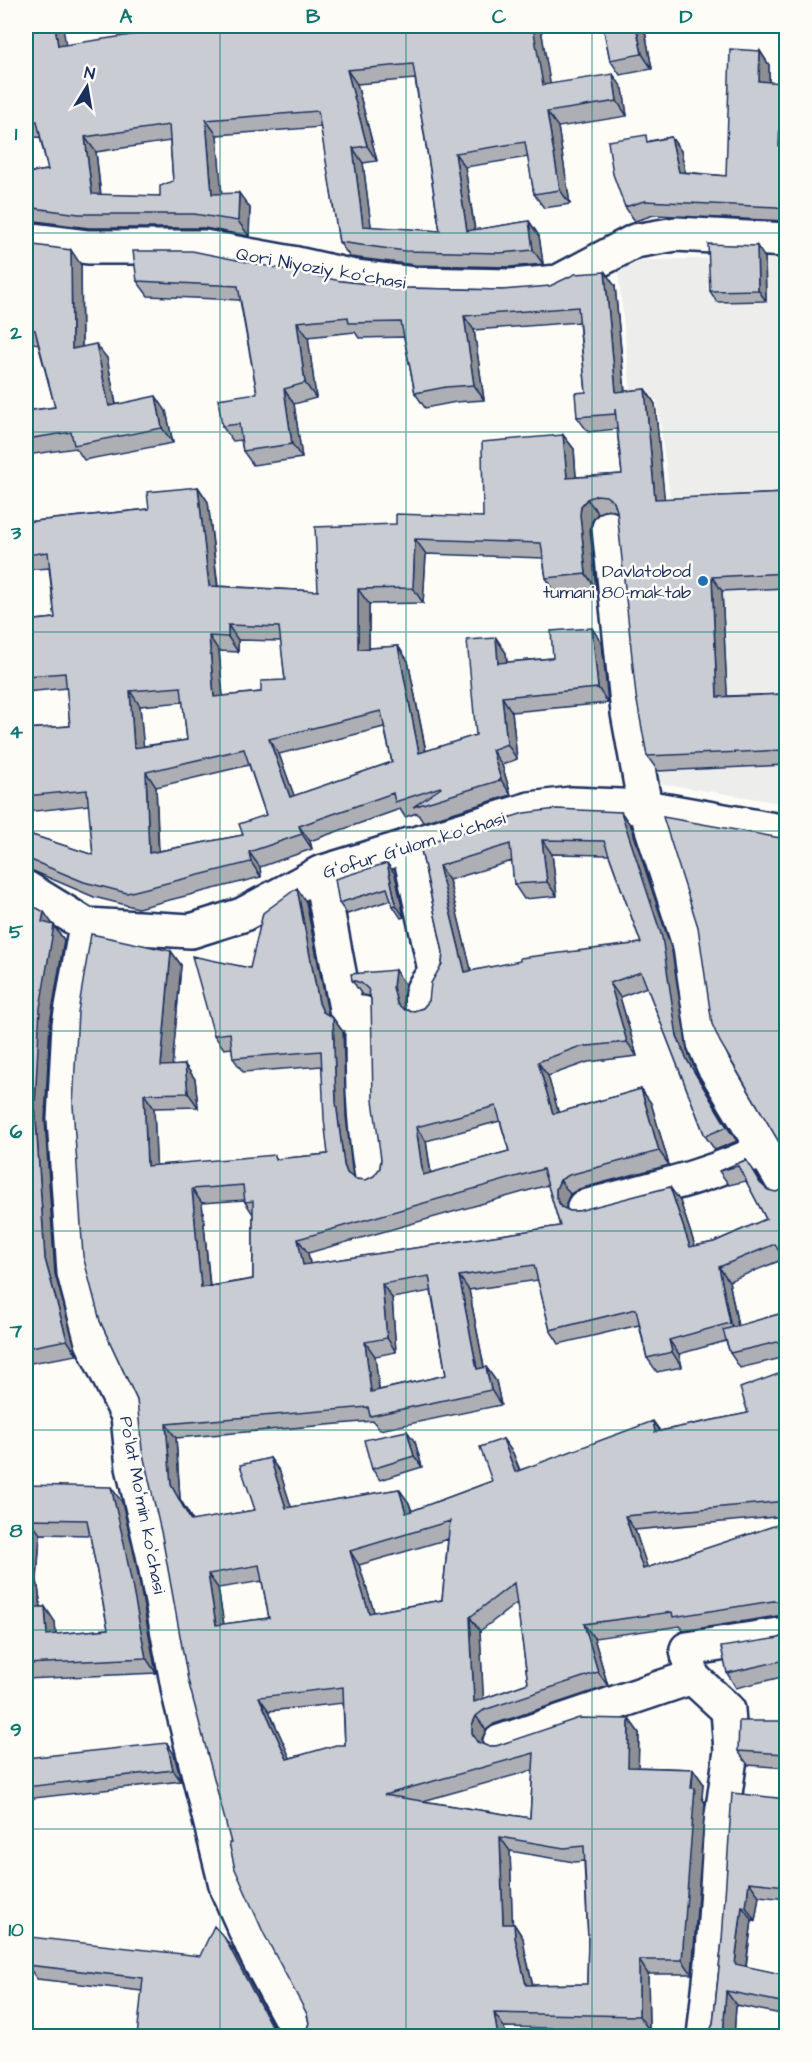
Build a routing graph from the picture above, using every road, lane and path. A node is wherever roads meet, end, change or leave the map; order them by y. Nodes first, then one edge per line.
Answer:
1 (26, 239) edge
2 (786, 240) edge
3 (609, 528) dead end
4 (645, 807) junction
5 (786, 832) edge
6 (408, 845) junction
7 (320, 873) junction
8 (26, 888) edge
9 (86, 925) junction
10 (422, 1007) edge
11 (763, 1150) junction
12 (372, 1176) edge
13 (786, 1187) edge
14 (584, 1207) edge
15 (786, 1634) edge
16 (692, 1677) junction
17 (500, 1742) edge
18 (300, 2037) edge
19 (704, 2037) edge

1 - 2 street, Qori Niyoziy koʻchasi
3 - 4 street
4 - 5 street, Gʻofur Gʻulom koʻchasi
4 - 6 street, Gʻofur Gʻulom koʻchasi
4 - 11 street
6 - 7 street, Gʻofur Gʻulom koʻchasi
6 - 10 street
7 - 9 street, Gʻofur Gʻulom koʻchasi
7 - 12 street
8 - 9 street, Gʻofur Gʻulom koʻchasi
9 - 18 street, Poʻlat Moʻmin koʻchasi
11 - 13 street
11 - 14 street
15 - 16 street
16 - 17 street
16 - 19 street

